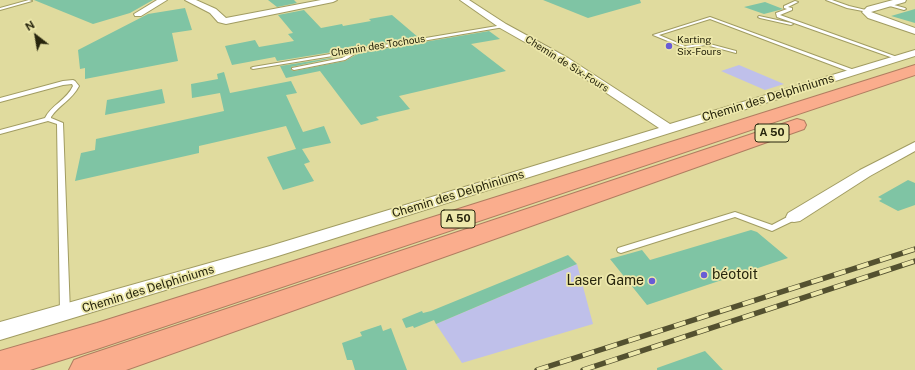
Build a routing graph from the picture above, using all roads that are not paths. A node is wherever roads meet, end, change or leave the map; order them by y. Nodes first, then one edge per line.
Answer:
1 (163, 0) edge
2 (189, 0) edge
3 (333, 0) edge
4 (464, 0) edge
5 (828, 0) edge
6 (30, 1) edge
7 (796, 2) dead end
8 (903, 4) edge
9 (0, 9) edge
10 (868, 10) junction
11 (138, 14) dead end
12 (760, 17) dead end
13 (503, 26) junction
14 (803, 26) junction
15 (915, 31) edge
16 (356, 52) junction
17 (734, 52) dead end
18 (915, 53) edge
19 (906, 64) edge
20 (253, 68) dead end
21 (294, 69) dead end
22 (855, 72) junction
23 (915, 84) edge
24 (0, 100) edge
25 (48, 119) junction
26 (669, 129) junction
27 (0, 132) edge
28 (915, 146) edge
29 (794, 217) joint
30 (621, 250) dead end
31 (65, 313) junction
32 (0, 331) edge
33 (0, 365) edge
34 (85, 370) edge

1 - 11 street
2 - 3 street
4 - 13 street, Chemin de Six-Fours
5 - 10 lane
6 - 9 lane
7 - 14 lane
8 - 10 street
10 - 15 street
12 - 14 lane
13 - 16 lane, Chemin des Tochous
13 - 26 street, Chemin de Six-Fours
14 - 19 lane
16 - 20 lane, Chemin des Tochous
16 - 21 lane
17 - 22 lane
18 - 19 street, Chemin des Delphiniums
19 - 22 street, Chemin des Delphiniums
19 - 33 highway, A 50
22 - 26 street, Chemin des Delphiniums
23 - 34 highway, A 50
24 - 25 lane
25 - 27 lane
25 - 31 lane
26 - 31 street, Chemin des Delphiniums
28 - 29 street
29 - 30 lane
31 - 32 street, Chemin des Delphiniums

